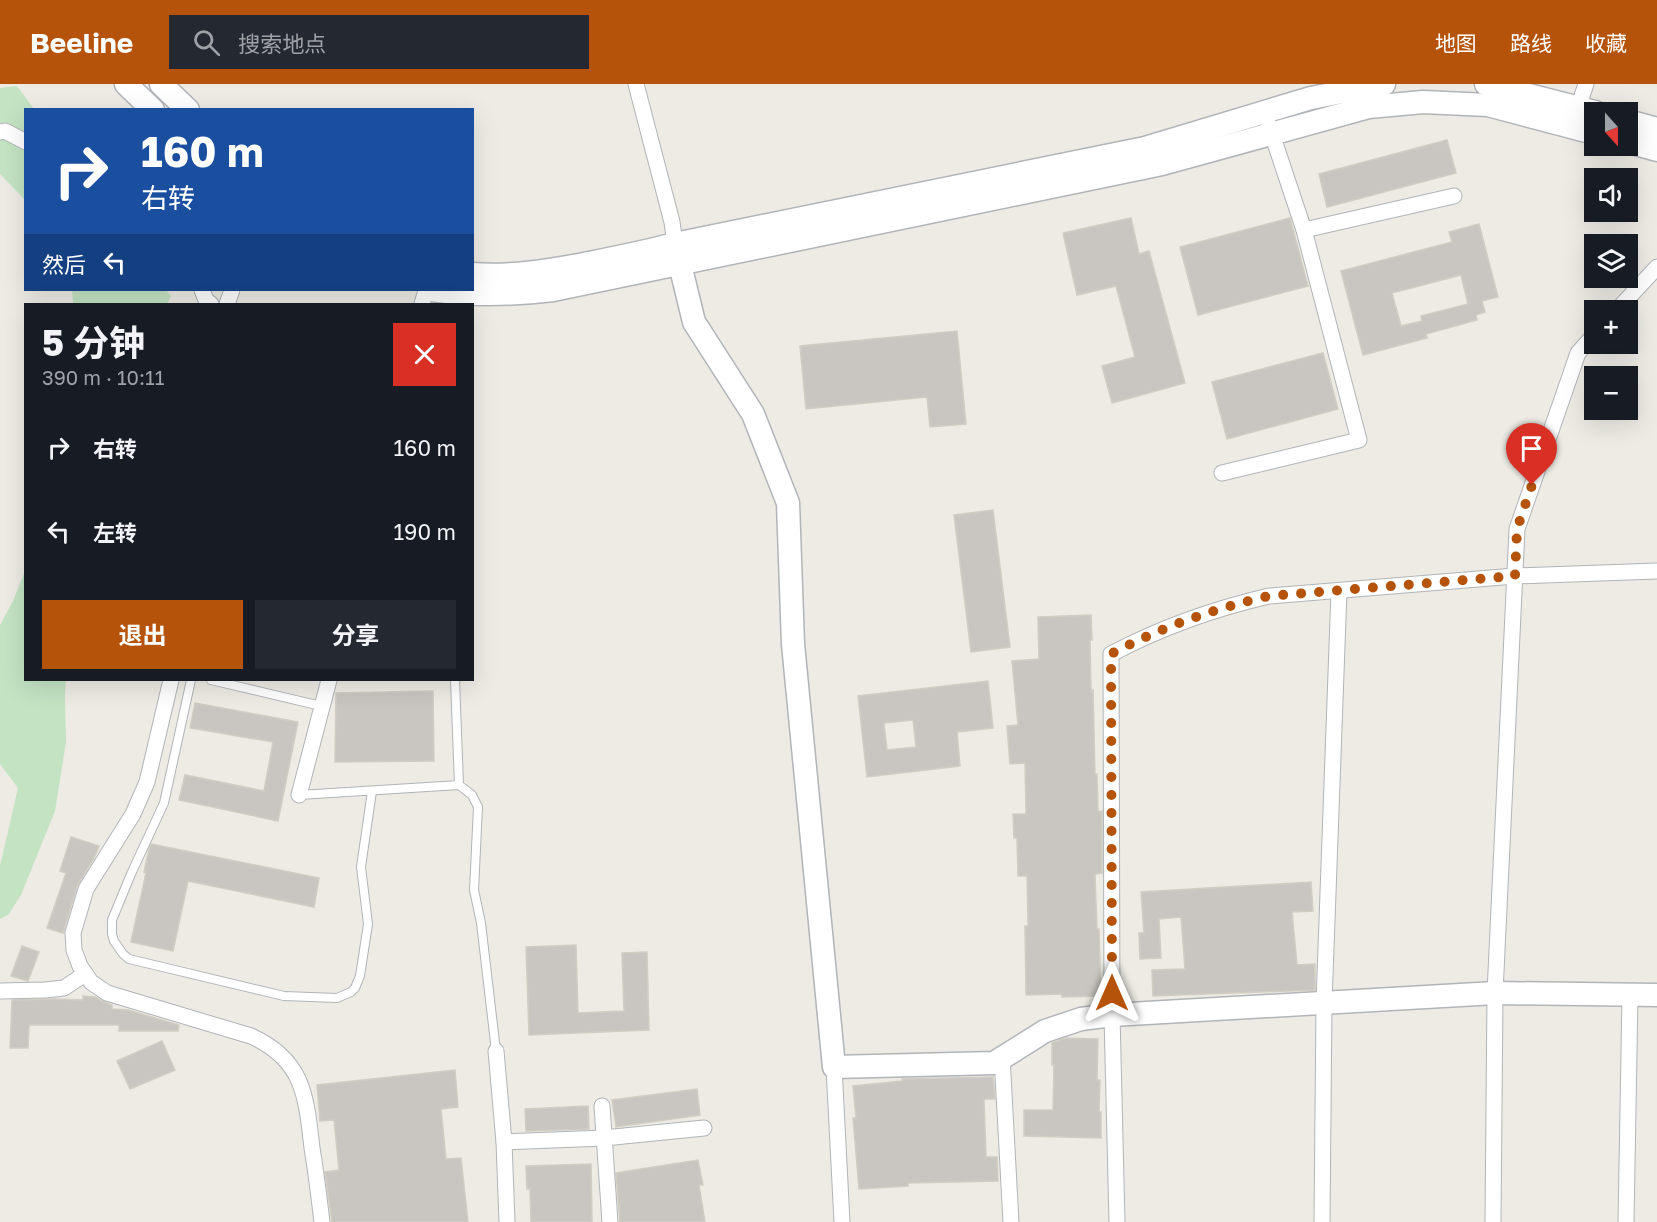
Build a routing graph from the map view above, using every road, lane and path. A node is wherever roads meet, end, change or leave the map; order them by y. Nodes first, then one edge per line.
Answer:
1 (126, 84) edge
2 (161, 84) edge
3 (636, 84) edge
4 (1384, 84) edge
5 (1486, 84) edge
6 (1586, 84) edge
7 (1587, 102) edge
8 (151, 108) edge
9 (186, 108) edge
10 (1584, 109) edge
11 (1264, 111) junction
12 (1638, 124) edge
13 (1657, 129) edge
14 (1584, 131) edge
15 (0, 132) edge
16 (1272, 133) junction
17 (24, 141) edge
18 (1638, 145) edge
19 (1657, 150) edge
20 (1454, 196) dead end
21 (1304, 230) junction
22 (677, 254) junction
23 (1657, 267) edge
24 (474, 273) edge
25 (441, 291) edge
26 (1626, 300) edge
27 (1584, 346) edge
28 (1222, 473) dead end
29 (1657, 571) edge
30 (1515, 576) junction
31 (1339, 591) junction
32 (171, 681) edge
33 (191, 681) edge
34 (215, 681) edge
35 (329, 681) edge
36 (455, 681) edge
37 (321, 706) junction
38 (459, 785) junction
39 (372, 791) junction
40 (299, 795) joint
41 (85, 974) junction
42 (0, 991) edge
43 (1495, 993) junction
44 (1630, 995) junction
45 (1657, 996) edge
46 (1324, 1003) junction
47 (1112, 1015) junction
48 (496, 1051) joint
49 (1002, 1057) junction
50 (834, 1066) junction
51 (602, 1106) dead end
52 (704, 1128) dead end
53 (604, 1137) junction
54 (504, 1142) junction
55 (322, 1222) edge
56 (507, 1222) edge
57 (610, 1222) edge
58 (842, 1222) edge
59 (1011, 1222) edge
60 (1117, 1222) edge
61 (1322, 1222) edge
62 (1493, 1222) edge
63 (1626, 1222) edge

1 - 8 main road
2 - 9 main road
3 - 22 street
4 - 11 main road
5 - 10 main road
6 - 7 street
11 - 16 street
11 - 22 main road
12 - 13 main road
14 - 16 main road
15 - 17 street
16 - 21 street
16 - 22 main road
18 - 19 main road
20 - 21 street
21 - 28 street
22 - 24 main road
22 - 25 main road
22 - 50 main road
23 - 26 street
27 - 30 street
29 - 30 street
30 - 31 street
30 - 43 street
31 - 46 street
31 - 47 street
32 - 41 street
33 - 39 lane
34 - 37 lane
35 - 37 street
36 - 38 lane
37 - 40 street
38 - 39 lane
38 - 48 lane
39 - 40 lane
41 - 42 street
41 - 55 street
43 - 44 main road
43 - 46 main road
43 - 62 street
44 - 45 main road
44 - 63 street
46 - 47 main road
46 - 61 street
47 - 49 main road
47 - 60 street
48 - 54 street
49 - 50 main road
49 - 59 street
50 - 58 street
51 - 53 street
52 - 53 street
53 - 54 street
53 - 57 street
54 - 56 street

